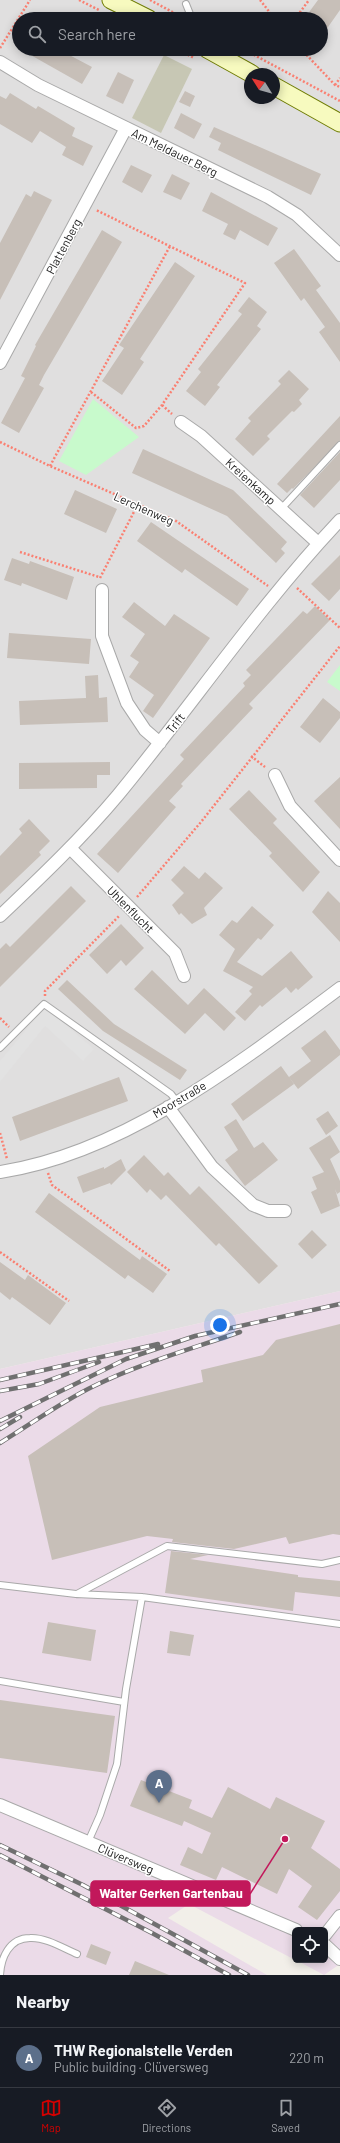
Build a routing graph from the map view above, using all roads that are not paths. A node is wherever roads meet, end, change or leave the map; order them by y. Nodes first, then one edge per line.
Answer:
1 (111, 0) edge
2 (186, 4) dead end
3 (135, 12) edge
4 (189, 12) edge
5 (220, 56) edge
6 (0, 62) edge
7 (244, 70) edge
8 (280, 89) edge
9 (340, 123) edge
10 (126, 128) junction
11 (340, 255) edge
12 (0, 364) edge
13 (181, 422) dead end
14 (340, 445) edge
15 (281, 509) junction
16 (340, 520) edge
17 (318, 543) junction
18 (102, 590) road end
19 (160, 742) junction
20 (275, 775) road end
21 (70, 848) junction
22 (340, 860) edge
23 (0, 916) edge
24 (184, 976) dead end
25 (340, 988) edge
26 (0, 1048) edge
27 (172, 1105) junction
28 (5, 1171) edge
29 (285, 1211) dead end
30 (340, 1560) edge
31 (0, 1585) edge
32 (76, 1594) junction
33 (142, 1597) junction
34 (340, 1624) edge
35 (0, 1681) edge
36 (124, 1702) junction
37 (0, 1805) edge
38 (88, 1842) junction
39 (340, 1916) edge
40 (292, 1928) edge
41 (328, 1932) edge
42 (328, 1948) edge
43 (77, 1954) dead end
44 (340, 1959) edge
45 (0, 1975) edge

1 - 3 street
2 - 4 lane
5 - 7 street
6 - 10 street, Am Meldauer Berg
8 - 9 street
10 - 11 street, Am Meldauer Berg
10 - 12 street, Plattenberg
13 - 15 street, Kreienkamp
14 - 15 lane
15 - 17 street, Kreienkamp
16 - 17 street, Trift
17 - 19 street, Trift
18 - 19 street
19 - 21 street, Trift
20 - 22 street
21 - 23 street, Trift
21 - 24 street, Uhlenflucht
25 - 27 street, Moorstraße
26 - 27 lane
27 - 28 street, Moorstraße
27 - 29 street
30 - 32 lane
31 - 32 lane
32 - 33 lane
33 - 34 lane
33 - 36 lane
35 - 36 lane
36 - 38 lane
37 - 38 street, Clüversweg
38 - 40 street, Clüversweg
39 - 41 street
42 - 44 street
43 - 45 lane

